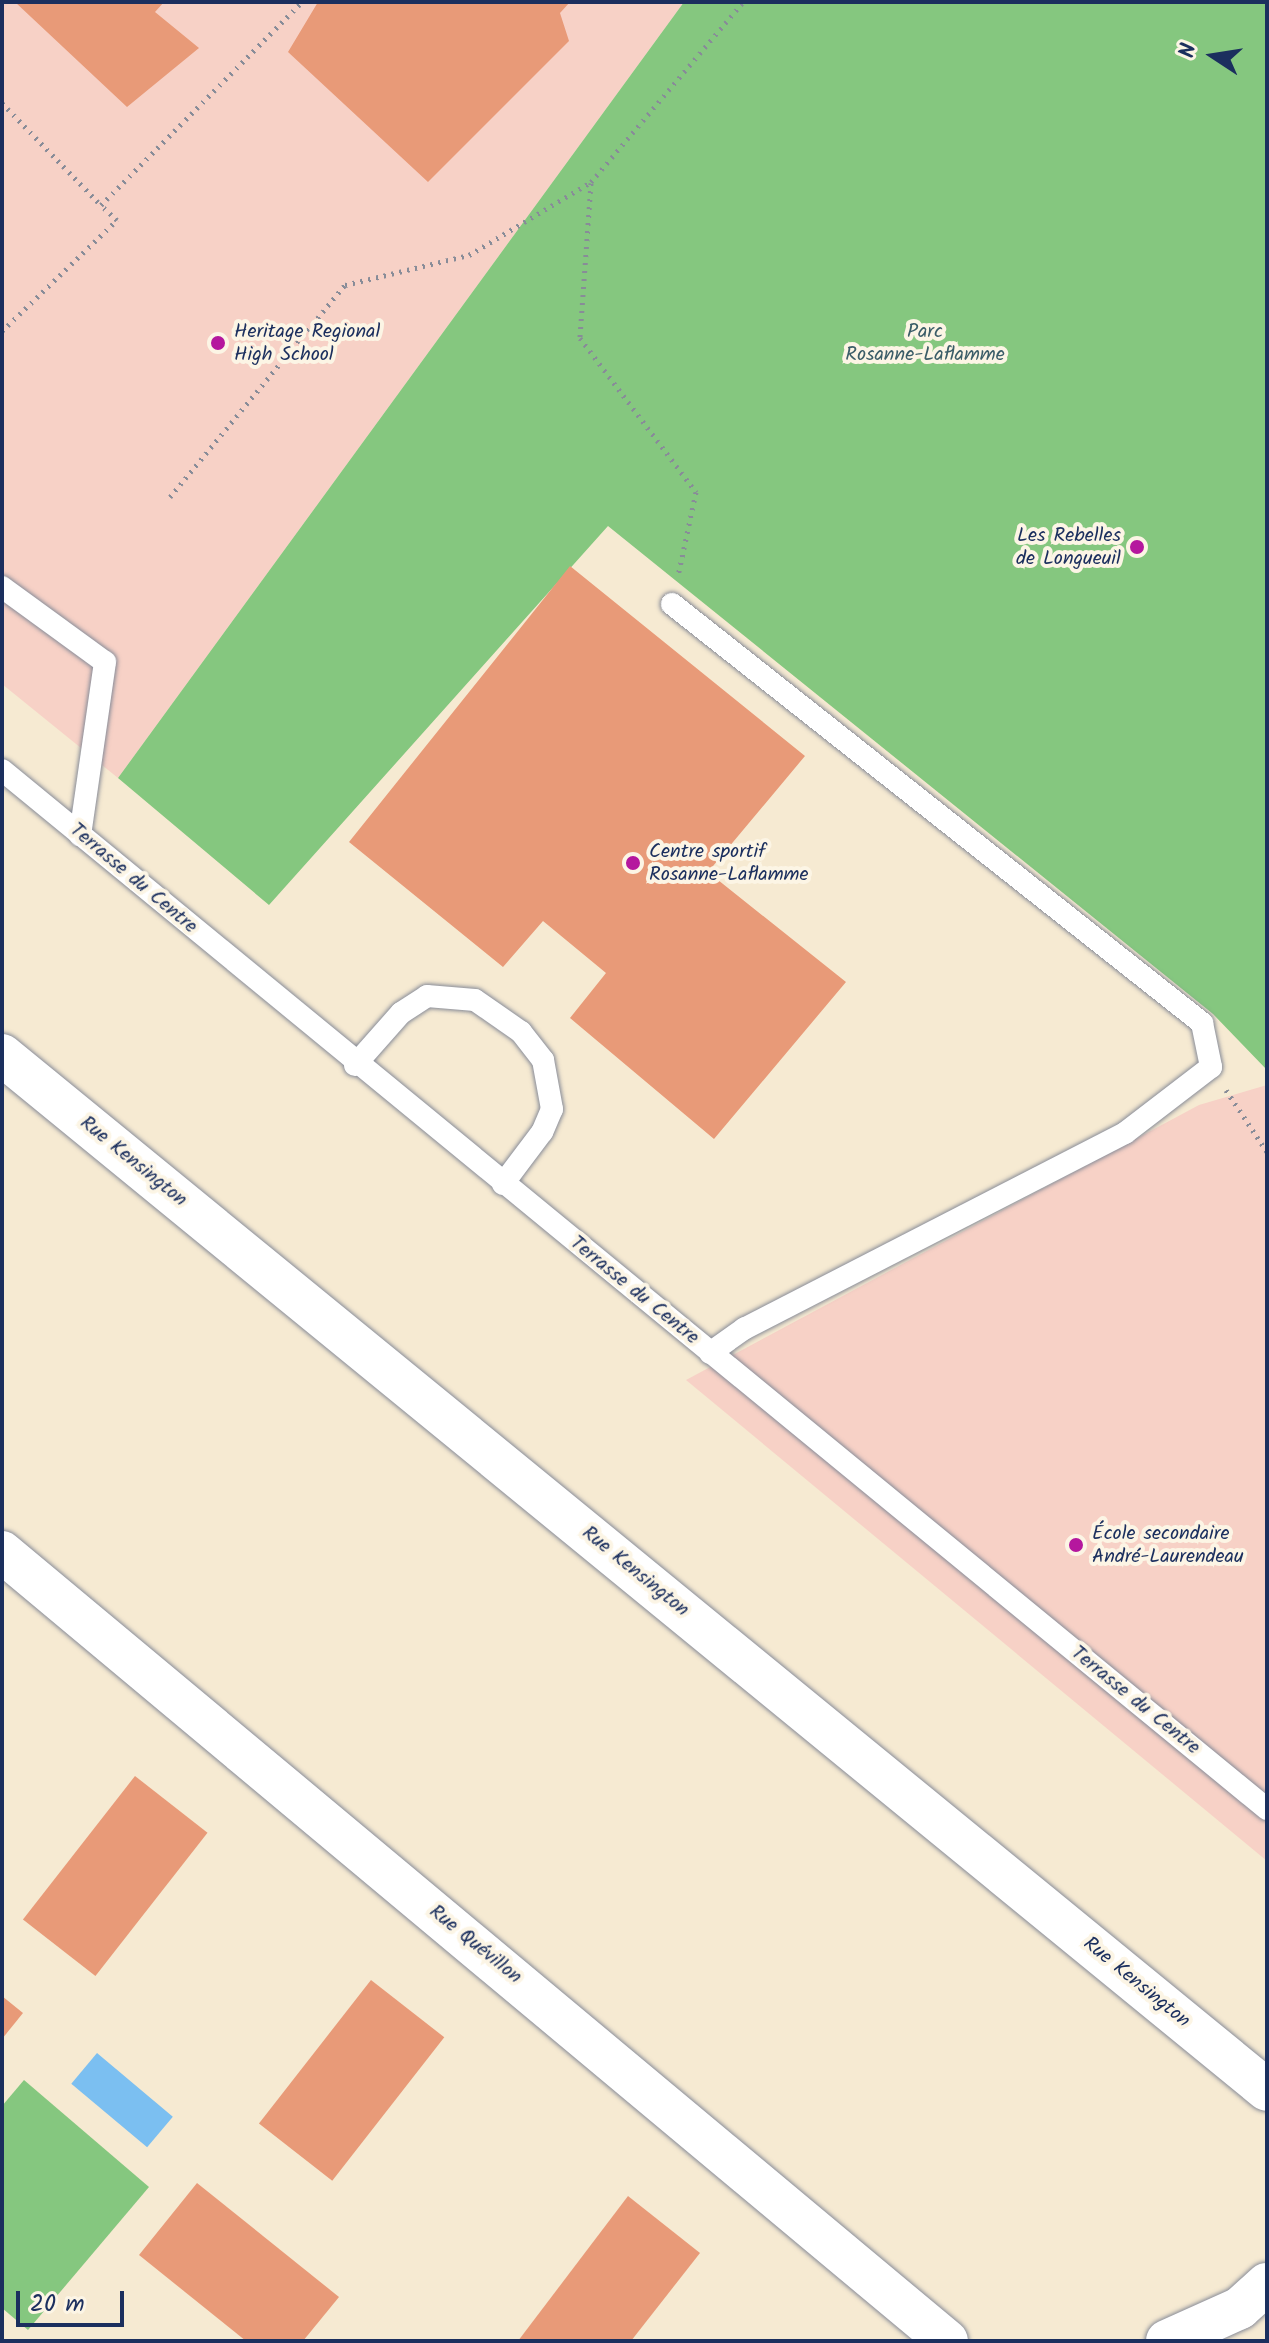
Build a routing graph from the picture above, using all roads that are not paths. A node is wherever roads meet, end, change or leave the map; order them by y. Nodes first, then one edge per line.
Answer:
1 (2, 587) edge
2 (672, 604) road end
3 (2, 770) edge
4 (80, 835) junction
5 (2, 1055) edge
6 (355, 1065) junction
7 (503, 1184) junction
8 (710, 1353) junction
9 (2, 1552) edge
10 (1267, 1809) edge
11 (1267, 2090) edge
12 (1267, 2284) edge
13 (947, 2341) edge
14 (1167, 2341) edge

1 - 4 lane
2 - 8 lane
3 - 4 lane, Terrasse du Centre
4 - 6 lane, Terrasse du Centre
5 - 11 street, Rue Kensington
6 - 7 lane, Terrasse du Centre
6 - 7 lane
7 - 8 lane, Terrasse du Centre
8 - 10 lane, Terrasse du Centre
9 - 13 street, Rue Quévillon
12 - 14 street

